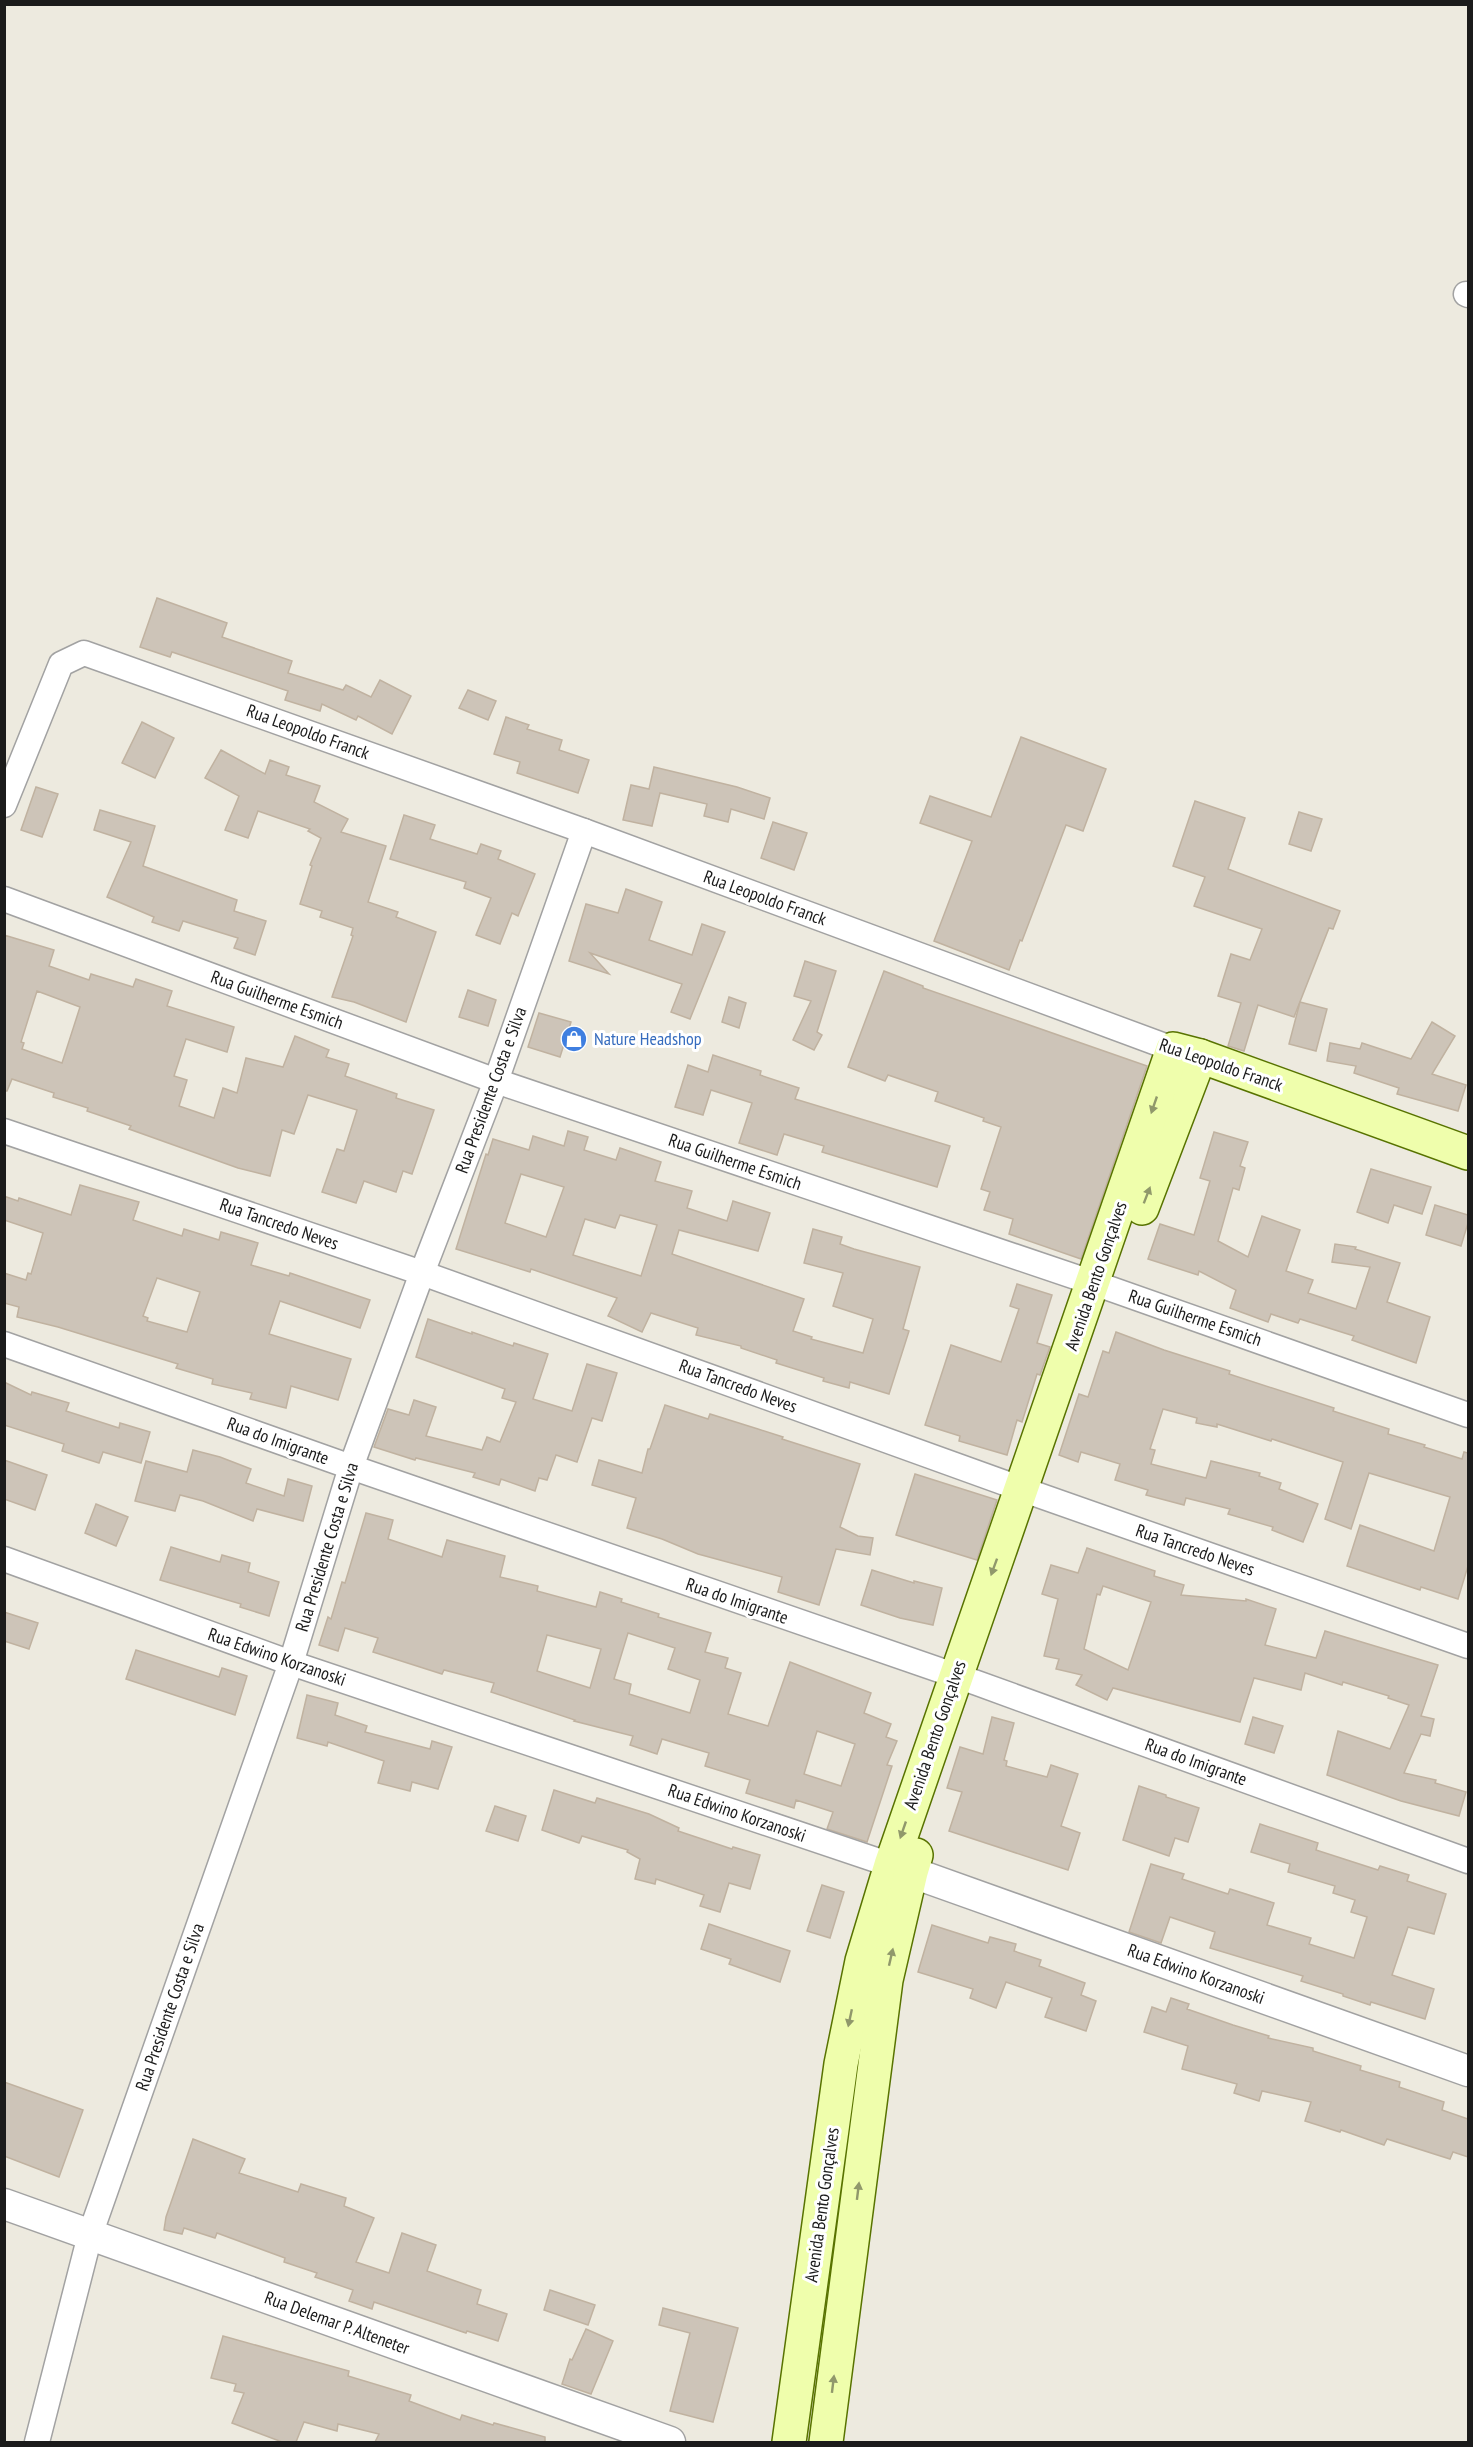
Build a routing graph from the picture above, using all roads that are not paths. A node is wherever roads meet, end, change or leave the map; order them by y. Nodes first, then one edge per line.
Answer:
1 (4, 805) edge
2 (584, 831) junction
3 (4, 899) edge
4 (1187, 1053) junction
5 (496, 1081) junction
6 (4, 1131) edge
7 (1468, 1153) edge
8 (422, 1273) junction
9 (1102, 1286) junction
10 (4, 1344) edge
11 (1468, 1415) edge
12 (351, 1467) junction
13 (1032, 1492) junction
14 (4, 1559) edge
15 (1468, 1646) edge
16 (291, 1663) junction
17 (967, 1679) junction
18 (1468, 1861) edge
19 (901, 1868) junction
20 (840, 2064) junction
21 (875, 2067) junction
22 (1468, 2071) edge
23 (4, 2204) edge
24 (90, 2235) junction
25 (814, 2265) junction
26 (848, 2268) junction
27 (37, 2442) edge
28 (670, 2442) edge
29 (789, 2442) edge
30 (826, 2442) edge

1 - 2 street, Rua Leopoldo Franck
2 - 4 street, Rua Leopoldo Franck
2 - 5 street, Rua Presidente Costa e Silva
3 - 5 street, Rua Guilherme Esmich
4 - 7 main road, Rua Leopoldo Franck
4 - 9 main road, Avenida Bento Gonçalves
5 - 8 street, Rua Presidente Costa e Silva
5 - 9 street, Rua Guilherme Esmich
6 - 8 street, Rua Tancredo Neves
8 - 12 street, Rua Presidente Costa e Silva
8 - 13 street, Rua Tancredo Neves
9 - 11 street, Rua Guilherme Esmich
9 - 13 main road, Avenida Bento Gonçalves
10 - 12 street, Rua do Imigrante
12 - 16 street, Rua Presidente Costa e Silva
12 - 17 street, Rua do Imigrante
13 - 15 street, Rua Tancredo Neves
13 - 17 main road, Avenida Bento Gonçalves
14 - 16 street, Rua Edwino Korzanoski
16 - 19 street, Rua Edwino Korzanoski
16 - 24 street, Rua Presidente Costa e Silva
17 - 18 street, Rua do Imigrante
17 - 19 main road, Avenida Bento Gonçalves
19 -> 20 main road, Avenida Bento Gonçalves
21 -> 19 main road, Avenida Bento Gonçalves
19 - 22 street, Rua Edwino Korzanoski
20 - 21 main road
20 - 25 main road, Avenida Bento Gonçalves
26 -> 21 main road, Avenida Bento Gonçalves
23 - 24 street, Rua Delemar P. Alteneter
24 - 27 street, Rua Presidente Costa e Silva
24 - 28 street, Rua Delemar P. Alteneter
25 - 26 main road
25 - 29 main road, Avenida Bento Gonçalves
30 -> 26 main road, Avenida Bento Gonçalves

